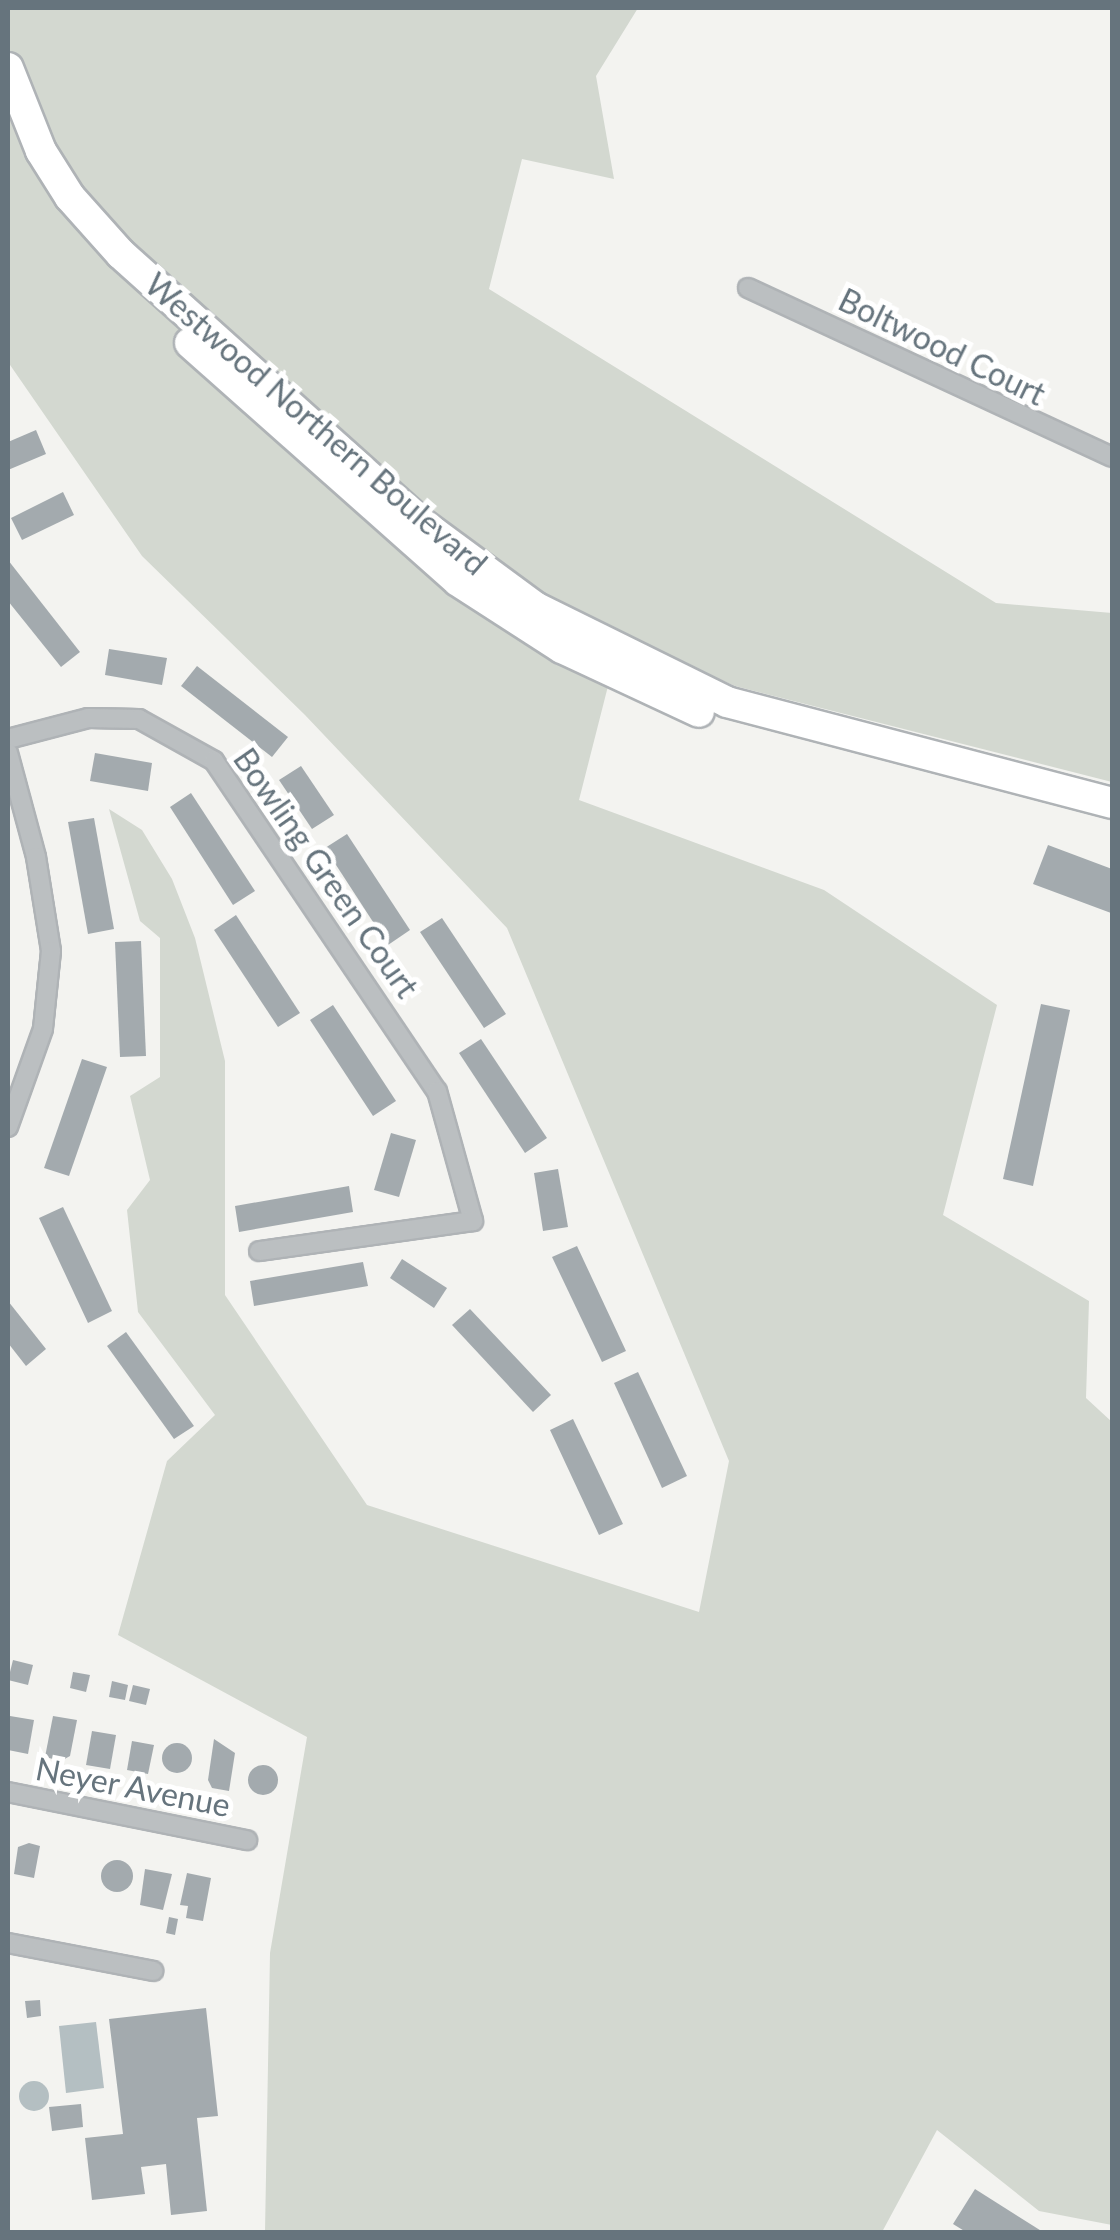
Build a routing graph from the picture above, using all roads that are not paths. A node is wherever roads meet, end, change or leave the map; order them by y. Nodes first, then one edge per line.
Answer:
1 (8, 68) edge
2 (8, 123) edge
3 (748, 288) dead end
4 (1112, 456) edge
5 (8, 739) edge
6 (8, 753) edge
7 (1112, 803) edge
8 (1112, 825) edge
9 (8, 1126) edge
10 (259, 1251) dead end
11 (8, 1792) edge
12 (247, 1840) dead end
13 (8, 1943) edge
14 (153, 1971) dead end

1 - 7 main road, Westwood Northern Boulevard
2 - 8 main road, Westwood Northern Boulevard
3 - 4 street, Boltwood Court
5 - 10 street, Bowling Green Court
6 - 9 street
11 - 12 street, Neyer Avenue
13 - 14 street

